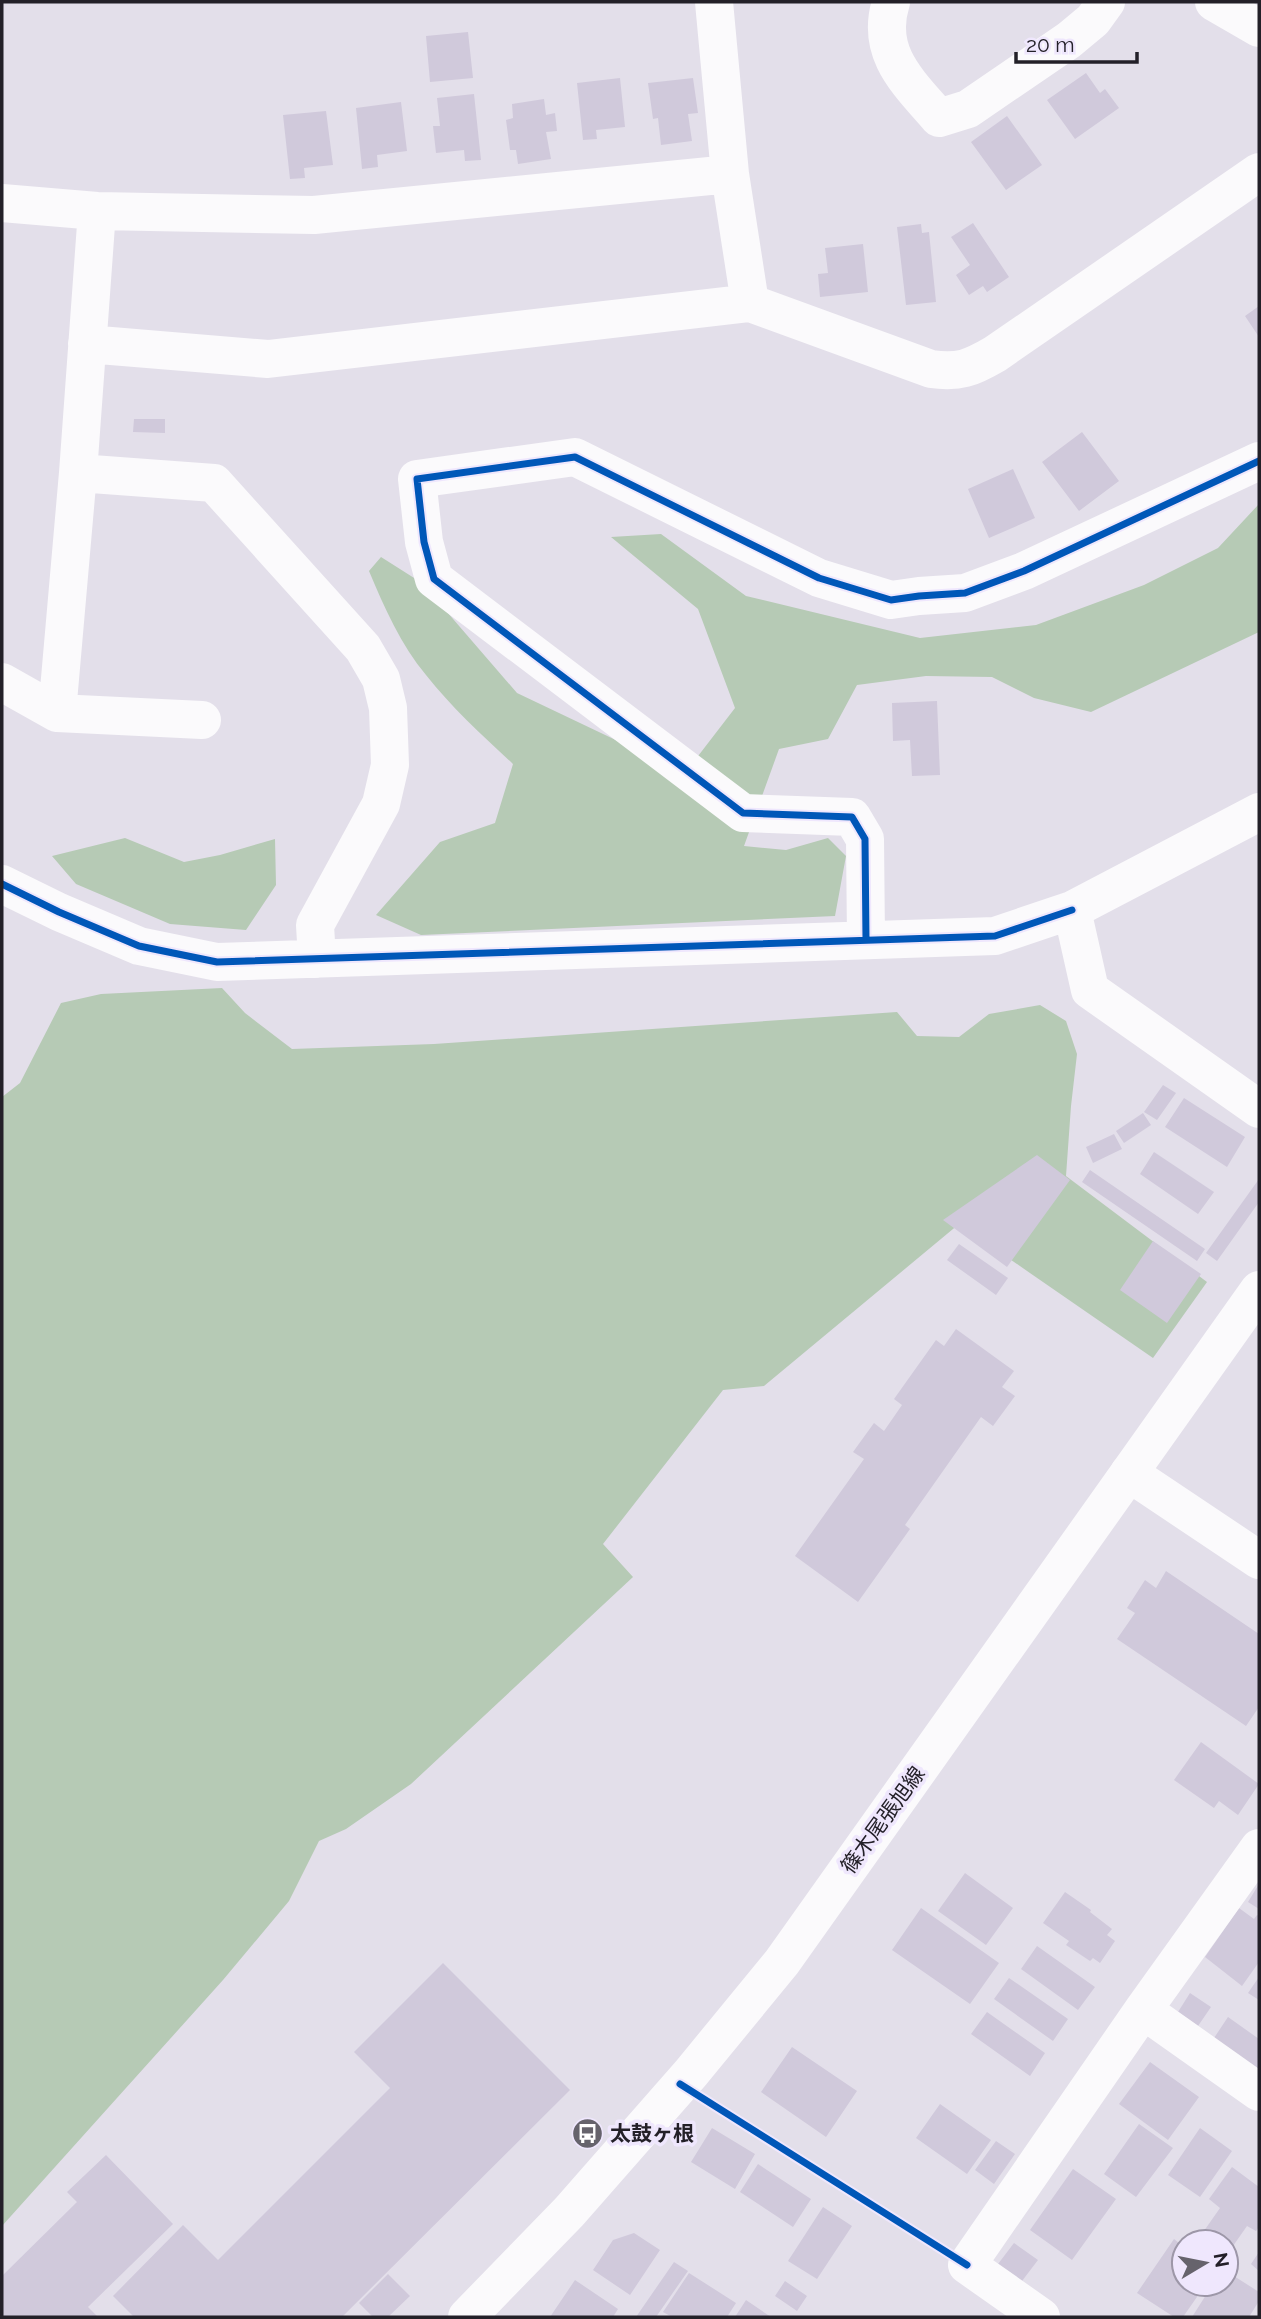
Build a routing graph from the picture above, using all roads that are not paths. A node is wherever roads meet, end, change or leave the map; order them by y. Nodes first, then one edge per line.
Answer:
1 (714, 2) edge
2 (891, 2) edge
3 (1106, 2) edge
4 (1214, 2) edge
5 (1259, 29) edge
6 (1259, 172) edge
7 (730, 174) junction
8 (2, 203) edge
9 (97, 211) junction
10 (750, 303) junction
11 (87, 344) junction
12 (1259, 461) edge
13 (78, 473) junction
14 (2, 682) edge
15 (57, 713) junction
16 (202, 720) dead end
17 (1259, 812) edge
18 (2, 884) edge
19 (1072, 910) junction
20 (866, 940) junction
21 (317, 959) junction
22 (1259, 1109) edge
23 (1259, 1290) edge
24 (1129, 1473) junction
25 (1259, 1560) edge
26 (1259, 1848) edge
27 (1143, 2010) junction
28 (1259, 2092) edge
29 (467, 2317) edge
30 (1041, 2317) edge

1 - 7 street
2 - 3 street
4 - 5 street
6 - 10 street
7 - 9 street
7 - 10 street
8 - 9 street
9 - 11 street
10 - 11 street
11 - 13 street
12 - 20 street
13 - 15 street
13 - 21 street
14 - 15 street
15 - 16 street
17 - 19 street
18 - 21 street
19 - 20 street
19 - 22 street
20 - 21 street
23 - 24 street, 篠木尾張旭線
24 - 25 street
24 - 29 street, 篠木尾張旭線
26 - 27 street
27 - 28 street
27 - 30 street

